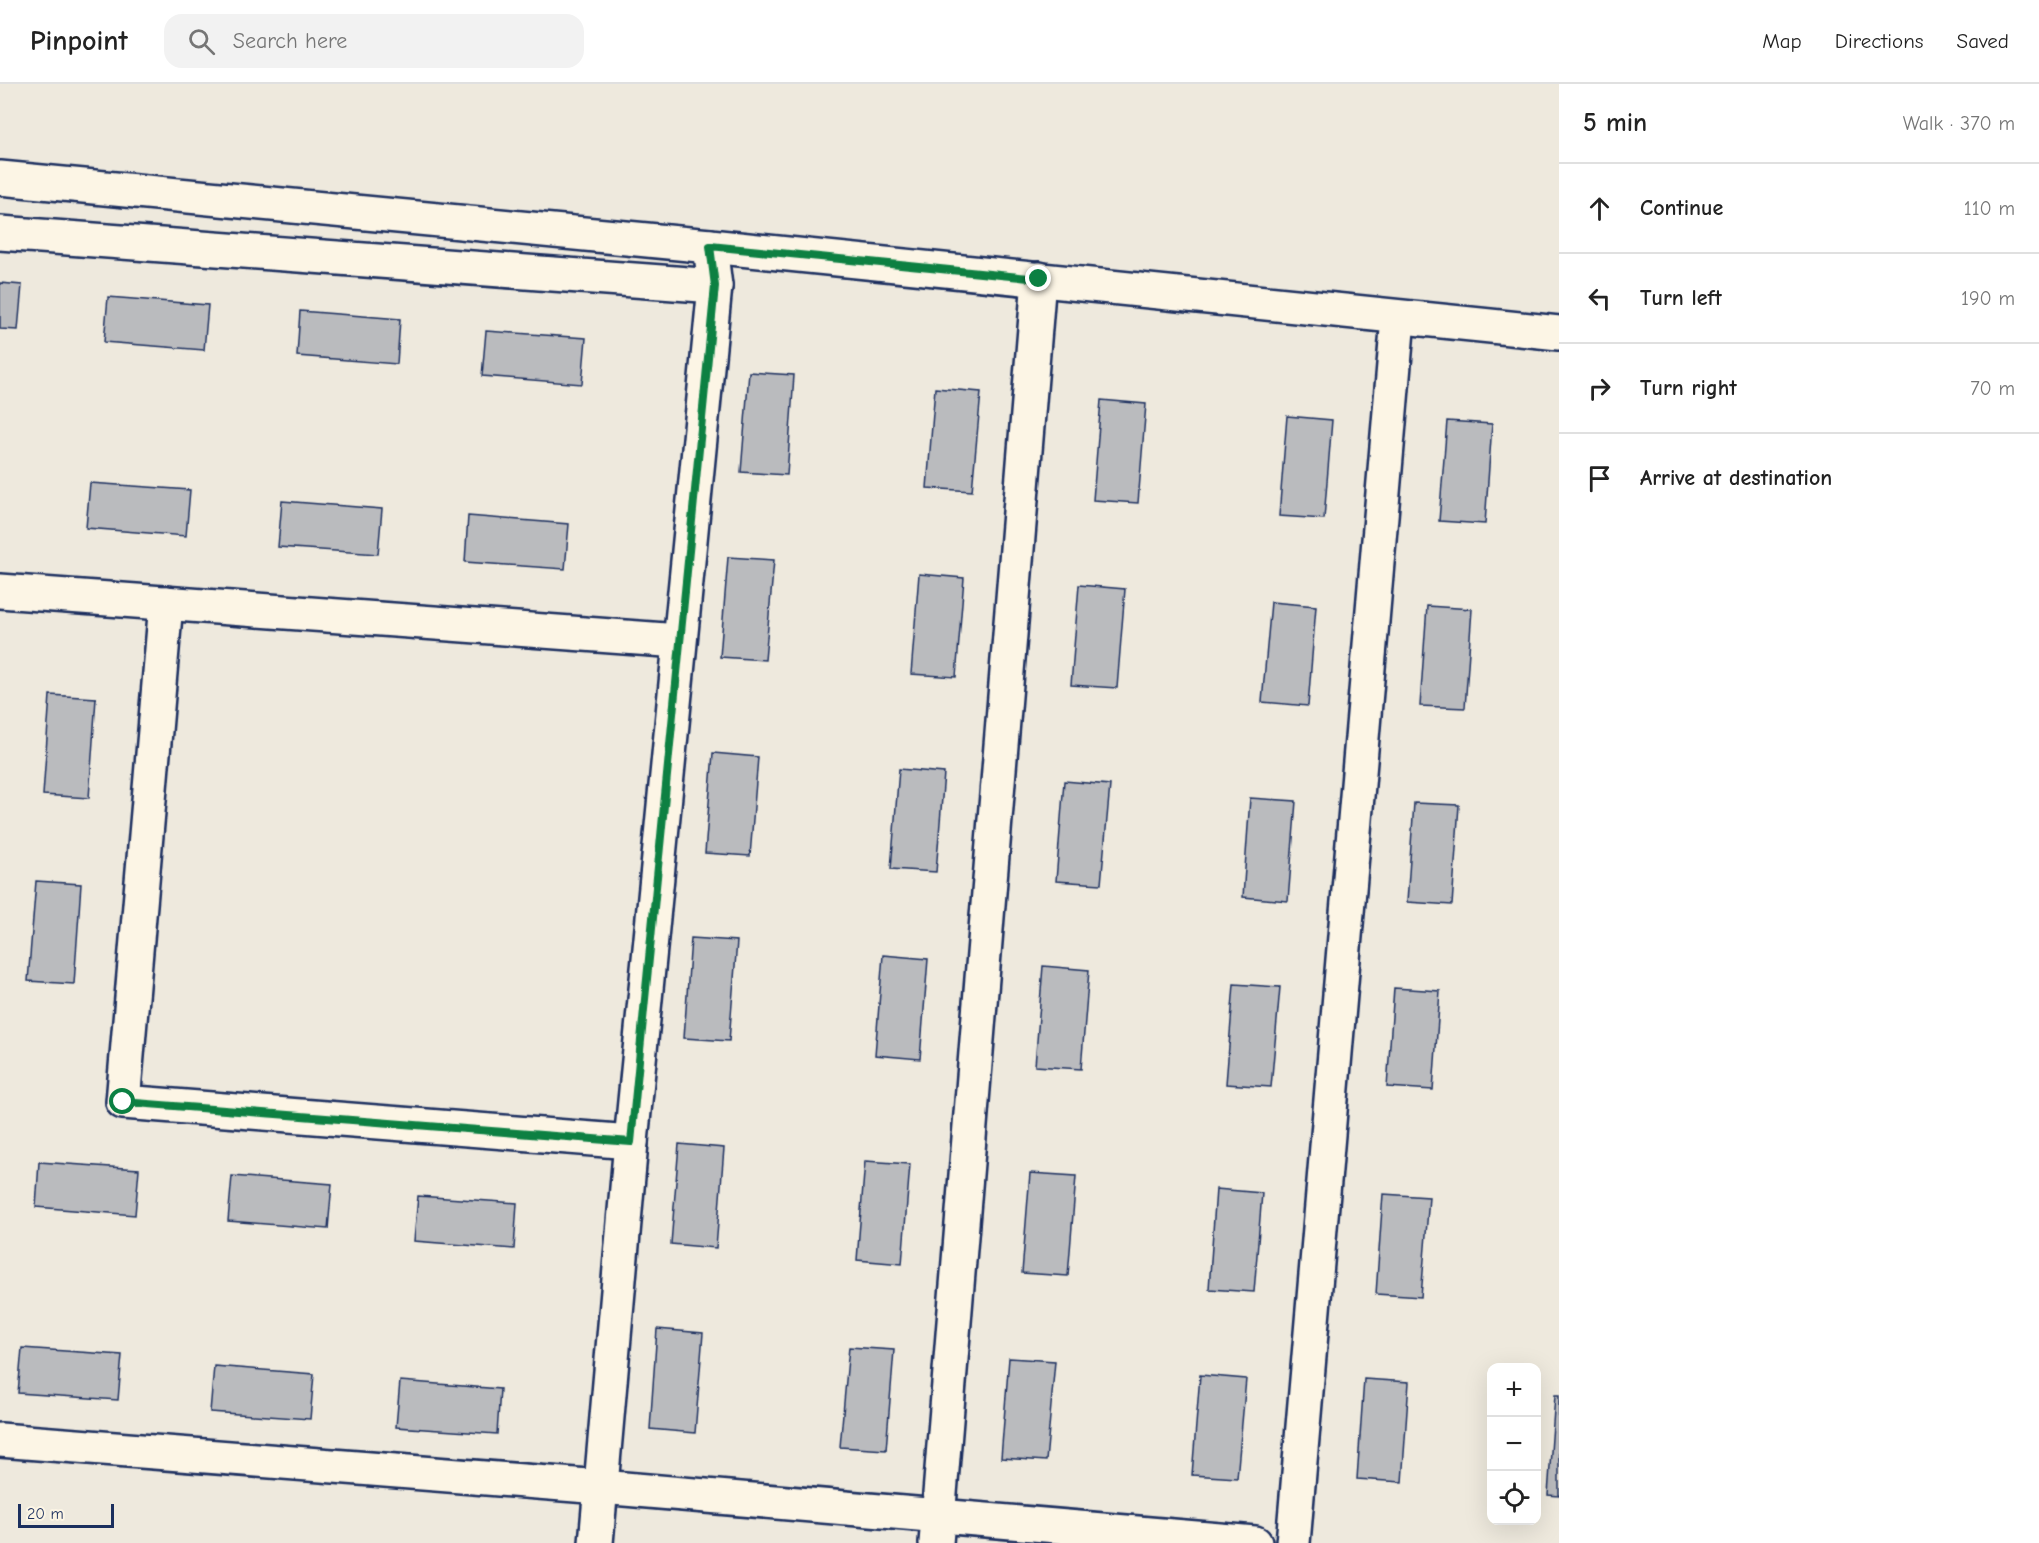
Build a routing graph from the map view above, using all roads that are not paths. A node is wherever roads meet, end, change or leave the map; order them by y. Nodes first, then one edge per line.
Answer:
1 (0, 178) edge
2 (0, 233) edge
3 (710, 246) junction
4 (1039, 279) junction
5 (715, 286) junction
6 (1398, 318) junction
7 (1559, 333) edge
8 (0, 591) edge
9 (166, 603) junction
10 (679, 641) junction
11 (631, 1142) junction
12 (0, 1440) edge
13 (601, 1487) junction
14 (937, 1530) edge
15 (596, 1543) edge
16 (1255, 1543) edge
17 (1293, 1543) edge

1 - 3 street
2 - 5 street
3 - 4 street
3 - 5 street
4 - 6 street
4 - 14 street
5 - 10 street
6 - 7 street
6 - 17 street
8 - 9 street
9 - 10 street
9 - 11 street
10 - 11 street
11 - 13 street
12 - 13 street
13 - 14 street
13 - 15 street
14 - 16 street

